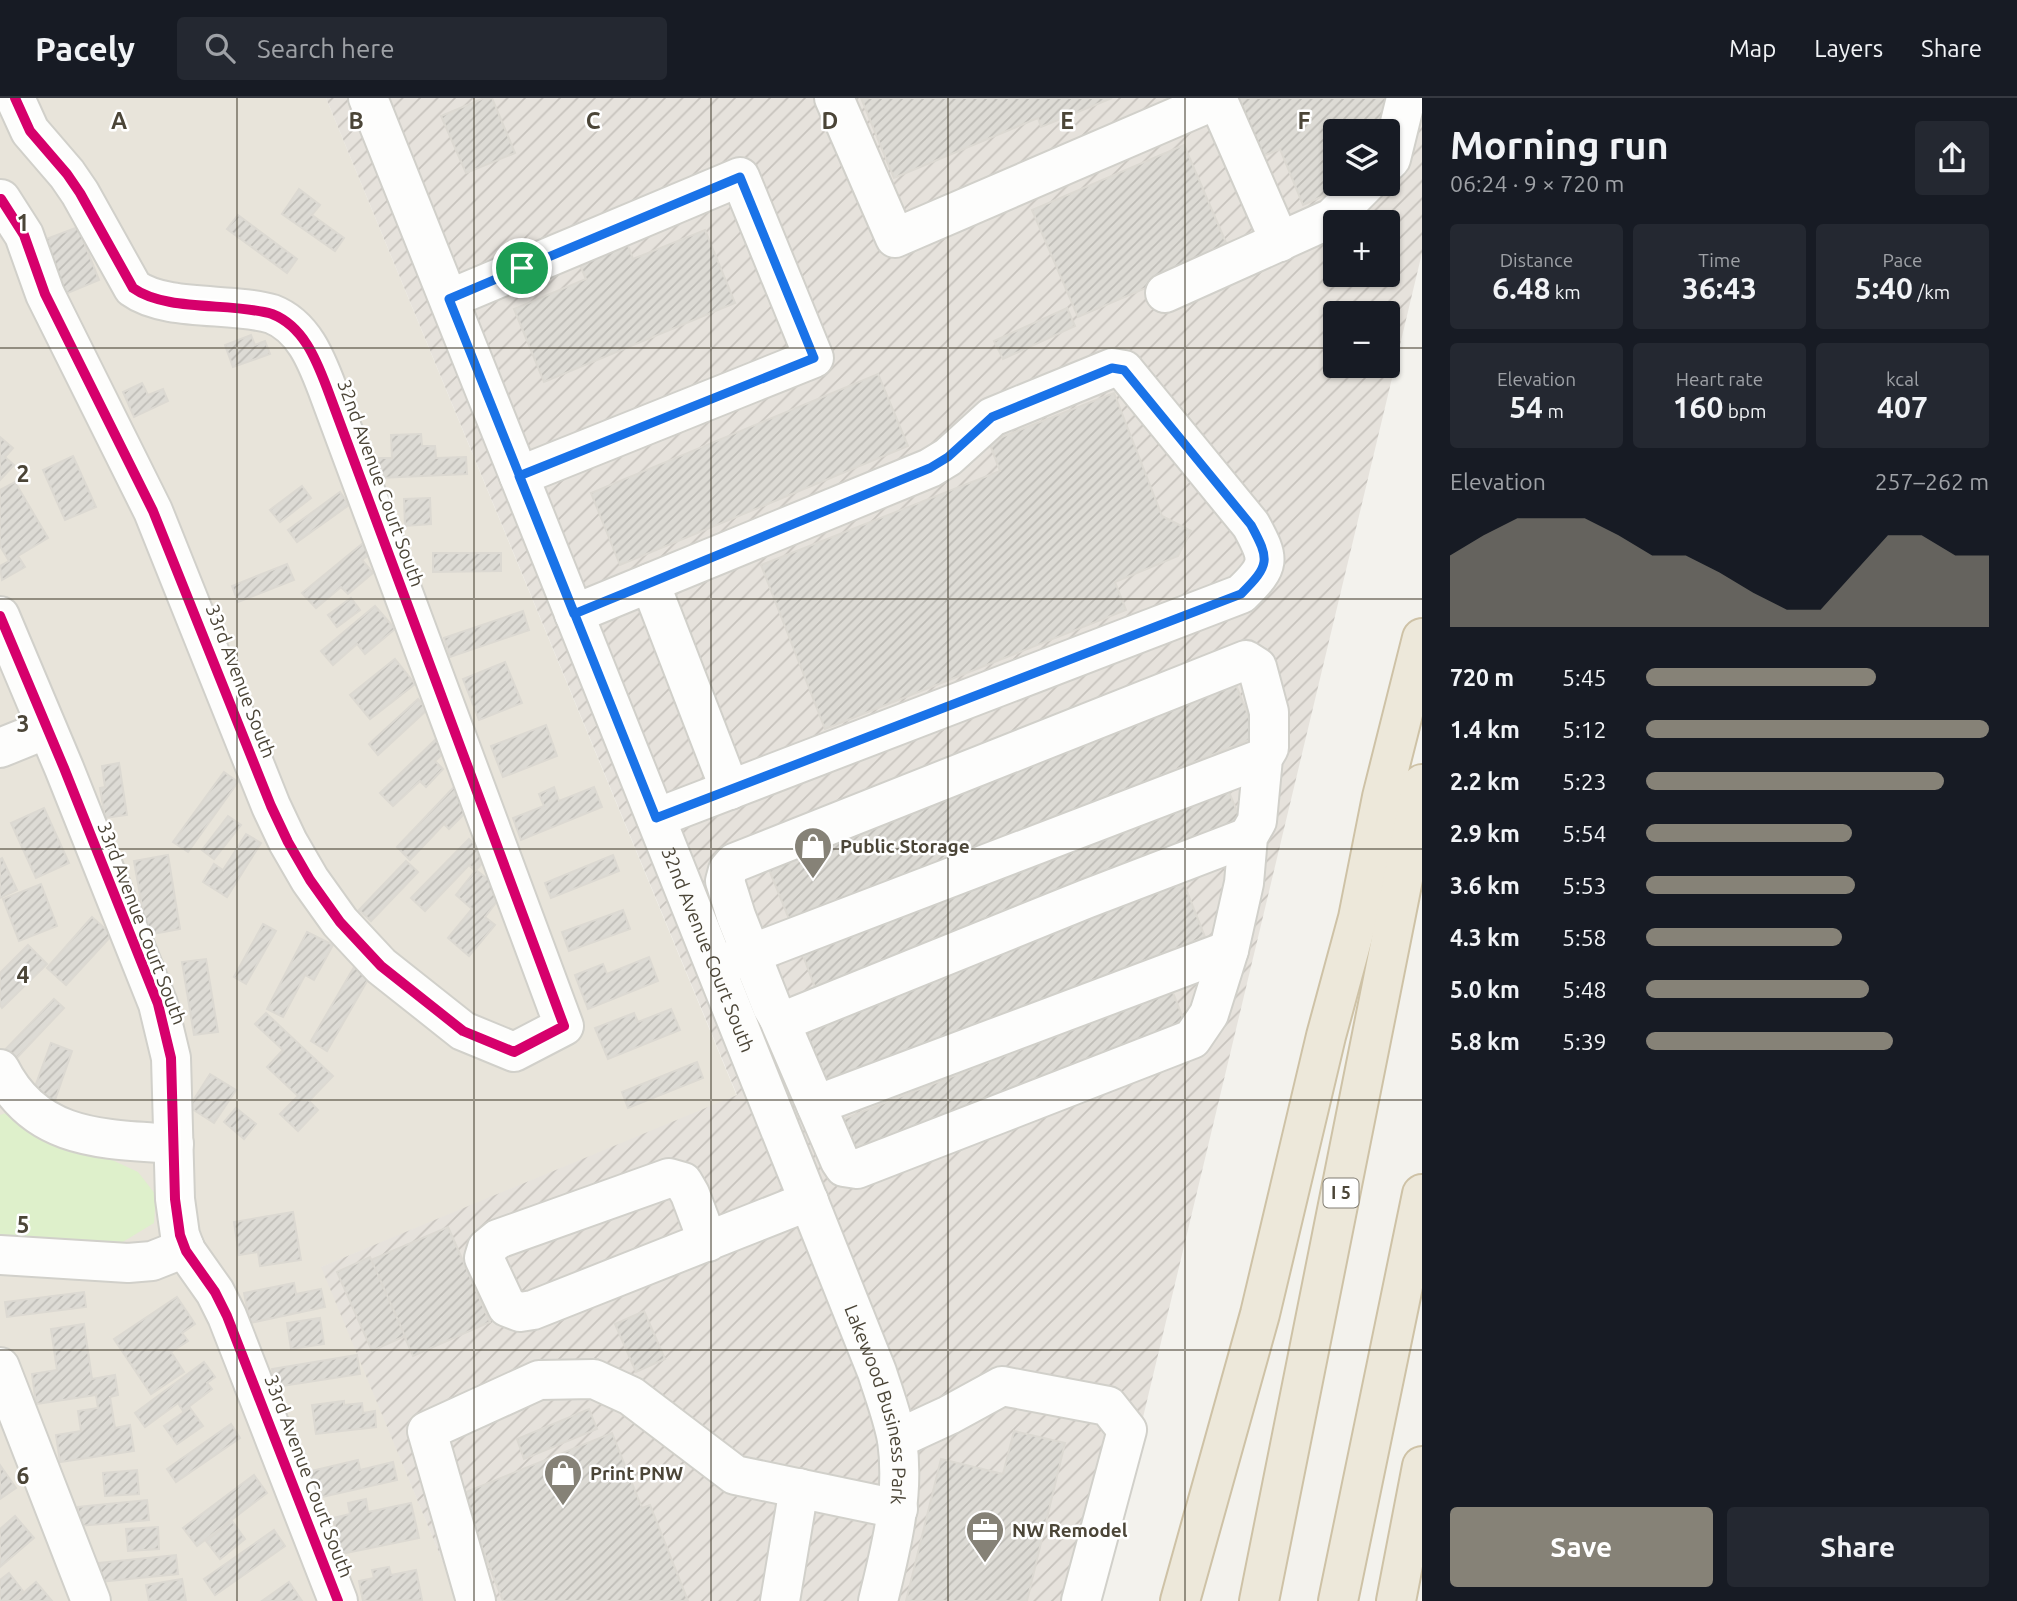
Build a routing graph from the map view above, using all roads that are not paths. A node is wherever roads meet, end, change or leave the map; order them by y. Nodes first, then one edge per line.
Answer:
1 (15, 98) edge
2 (368, 98) edge
3 (834, 98) edge
4 (1406, 98) edge
5 (1217, 99) edge
6 (1400, 122) edge
7 (1354, 196) edge
8 (1, 199) edge
9 (1280, 242) junction
10 (1165, 293) dead end
11 (449, 299) junction
12 (519, 476) junction
13 (650, 583) junction
14 (574, 614) junction
15 (0, 616) edge
16 (1422, 638) edge
17 (47, 729) junction
18 (0, 748) edge
19 (1263, 758) junction
20 (1422, 785) edge
21 (730, 790) junction
22 (656, 818) junction
23 (1248, 837) junction
24 (1229, 950) junction
25 (751, 953) junction
26 (715, 968) junction
27 (778, 1017) junction
28 (564, 1026) joint
29 (0, 1069) edge
30 (816, 1105) junction
31 (174, 1144) junction
32 (1422, 1194) edge
33 (811, 1208) junction
34 (708, 1242) junction
35 (184, 1248) junction
36 (0, 1255) edge
37 (0, 1367) edge
38 (897, 1439) junction
39 (1422, 1466) edge
40 (1422, 1474) edge
41 (799, 1488) junction
42 (898, 1508) junction
43 (91, 1601) edge
44 (338, 1601) edge
45 (477, 1601) edge
46 (780, 1601) edge
47 (878, 1601) edge
48 (1082, 1601) edge
49 (1180, 1601) edge
50 (1259, 1601) edge
51 (1338, 1601) edge
52 (1396, 1601) edge
53 (1410, 1601) edge

1 - 28 street, 32nd Avenue Court South
2 - 11 street, 32nd Avenue Court South
3 - 5 street
4 - 6 street
5 - 9 street
7 - 9 street
8 - 28 street, 33rd Avenue South
9 - 10 street
11 - 12 street, 32nd Avenue Court South
11 - 12 street
12 - 14 street, 32nd Avenue Court South
13 - 14 street
13 - 21 street
13 - 21 street
14 - 22 street, 32nd Avenue Court South
15 - 17 street, 33rd Avenue Court South
16 - 49 highway
17 - 18 street
17 - 31 street, 33rd Avenue Court South
19 - 23 street
19 - 25 street
19 - 25 street
20 - 50 highway, I 5
21 - 22 street
22 - 26 street, 32nd Avenue Court South
23 - 24 street
23 - 27 street
24 - 30 street
24 - 30 street
25 - 26 street
25 - 27 street
26 - 33 street, 32nd Avenue Court South
27 - 30 street
29 - 31 street
31 - 35 street, 33rd Avenue Court South
32 - 51 highway
33 - 34 street
33 - 38 street, Lakewood Business Park
34 - 34 street
35 - 36 street
35 - 44 street, 33rd Avenue Court South
37 - 43 street
38 - 42 street, Lakewood Business Park
38 - 48 street
39 - 52 highway
40 - 53 highway
41 - 42 street
41 - 45 street
41 - 46 street
42 - 47 street, Lakewood Business Park

